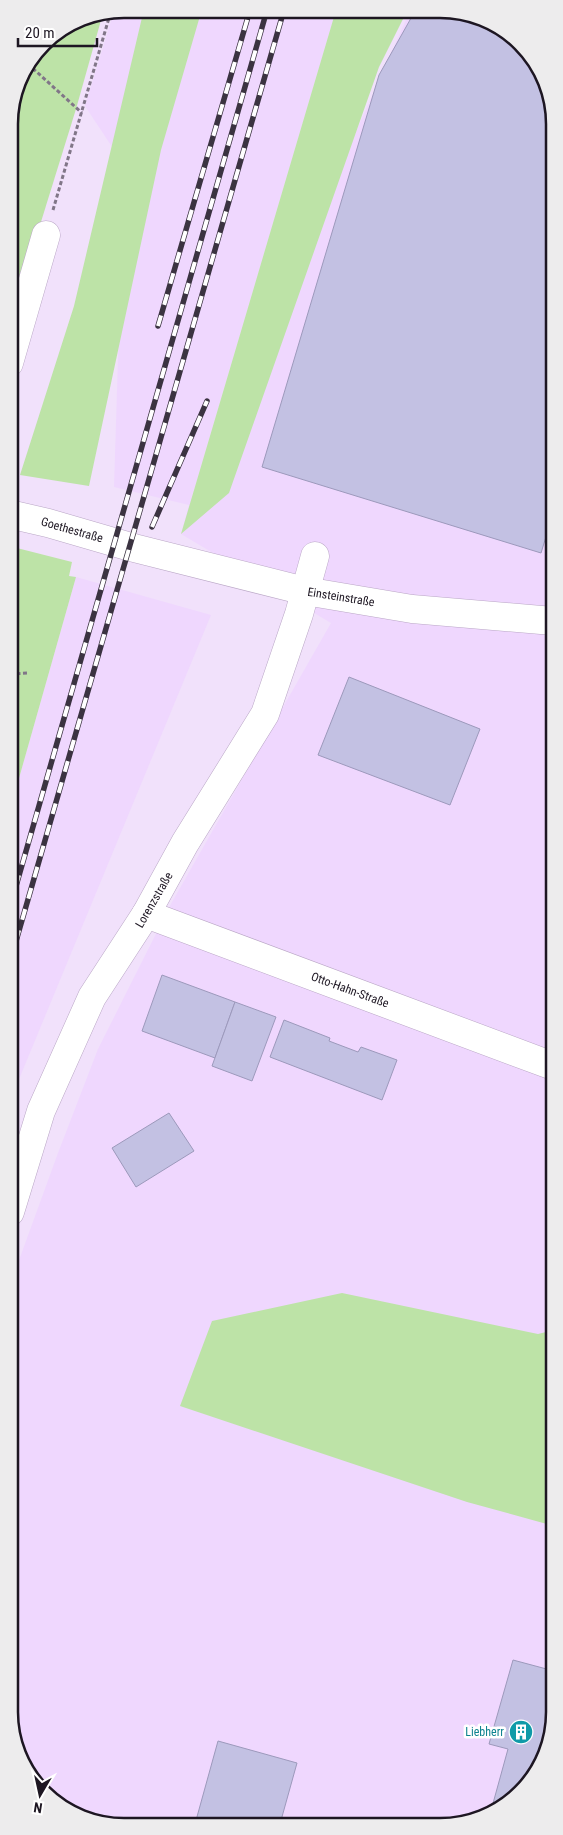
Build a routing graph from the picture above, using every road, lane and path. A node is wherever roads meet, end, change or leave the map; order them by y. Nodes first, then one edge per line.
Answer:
1 (109, 19) edge
2 (33, 68) edge
3 (82, 113) junction
4 (46, 235) joint
5 (18, 332) edge
6 (18, 516) edge
7 (134, 548) joint
8 (315, 556) dead end
9 (305, 592) junction
10 (546, 620) edge
11 (18, 674) edge
12 (29, 674) dead end
13 (146, 914) junction
14 (545, 1063) edge
15 (18, 1186) edge

1 - 3 path
2 - 3 path
3 - 4 path
4 - 5 street
6 - 7 street, Goethestraße
7 - 9 street, Einsteinstraße
8 - 9 street, Lorenzstraße
9 - 10 street, Einsteinstraße
9 - 13 street, Lorenzstraße
11 - 12 path
13 - 14 street, Otto-Hahn-Straße
13 - 15 street, Lorenzstraße

